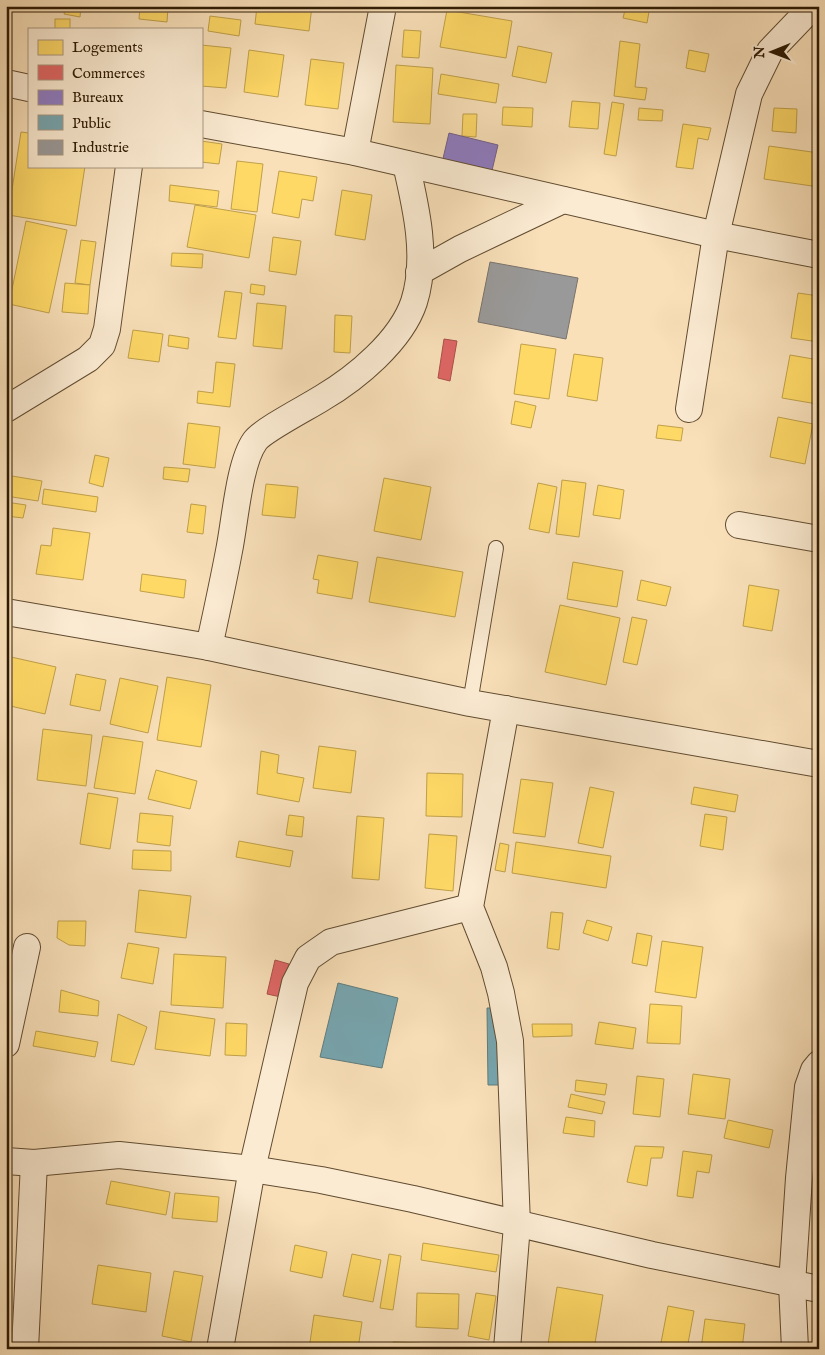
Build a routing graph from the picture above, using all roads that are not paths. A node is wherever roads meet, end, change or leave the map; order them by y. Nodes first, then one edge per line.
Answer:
1 (383, 6) edge
2 (813, 6) edge
3 (6, 83) edge
4 (28, 88) edge
5 (202, 124) edge
6 (355, 152) junction
7 (406, 164) junction
8 (129, 168) edge
9 (563, 200) junction
10 (716, 235) junction
11 (819, 255) edge
12 (419, 272) junction
13 (6, 409) edge
14 (689, 409) dead end
15 (739, 525) dead end
16 (819, 539) edge
17 (496, 548) dead end
18 (6, 612) edge
19 (209, 647) junction
20 (470, 703) junction
21 (506, 709) junction
22 (819, 764) edge
23 (470, 907) junction
24 (27, 947) dead end
25 (6, 1044) edge
26 (819, 1064) edge
27 (6, 1161) edge
28 (34, 1163) junction
29 (252, 1169) junction
30 (517, 1225) junction
31 (792, 1284) junction
32 (819, 1289) edge
33 (25, 1349) edge
34 (220, 1349) edge
35 (507, 1349) edge
36 (795, 1349) edge

1 - 6 street
2 - 10 street
3 - 4 street
5 - 6 street
6 - 7 street
7 - 9 street
7 - 12 street
8 - 13 street
9 - 10 street
9 - 12 street
10 - 11 street
10 - 14 street
12 - 19 street
15 - 16 street
17 - 20 lane
18 - 19 street
19 - 20 street
20 - 21 street
21 - 22 street
21 - 23 street
23 - 29 street
23 - 30 street
24 - 25 street
26 - 31 street
27 - 28 street
28 - 29 street
28 - 33 street
29 - 30 street
29 - 34 street
30 - 31 street
30 - 35 street
31 - 32 street
31 - 36 street

